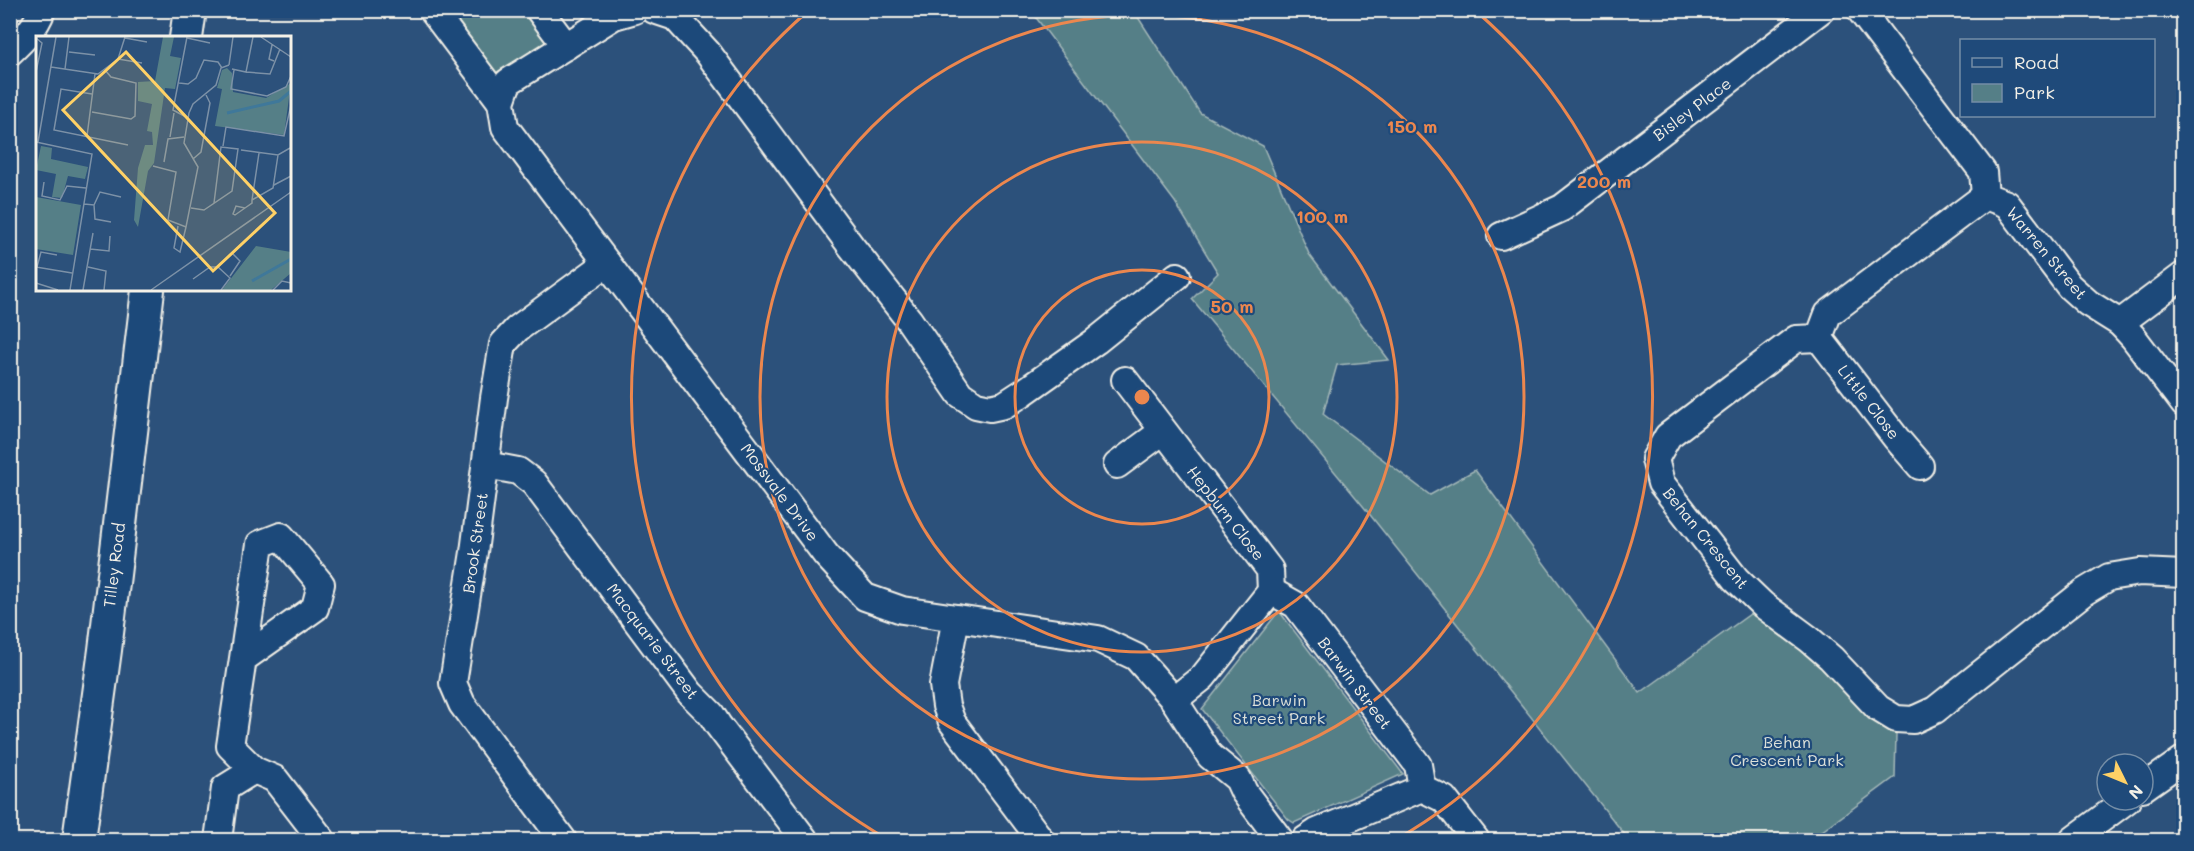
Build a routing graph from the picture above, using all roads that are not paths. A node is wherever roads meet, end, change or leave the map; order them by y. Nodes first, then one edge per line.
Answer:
1 (42, 10) edge
2 (190, 10) edge
3 (432, 10) edge
4 (539, 10) edge
5 (635, 10) edge
6 (654, 10) edge
7 (1821, 10) edge
8 (1860, 10) edge
9 (186, 36) edge
10 (566, 46) junction
11 (10, 52) edge
12 (501, 102) junction
13 (1985, 196) junction
14 (1501, 236) dead end
15 (607, 263) junction
16 (2184, 274) edge
17 (1177, 276) dead end
18 (148, 291) edge
19 (2120, 323) junction
20 (1819, 338) junction
21 (1125, 380) dead end
22 (2184, 404) edge
23 (1163, 431) junction
24 (486, 465) junction
25 (1118, 465) dead end
26 (1920, 466) dead end
27 (2184, 574) edge
28 (1270, 591) junction
29 (956, 618) junction
30 (243, 659) dead end
31 (1174, 700) junction
32 (2184, 759) edge
33 (254, 770) junction
34 (2155, 780) edge
35 (1422, 788) junction
36 (2111, 812) edge
37 (79, 840) edge
38 (218, 840) edge
39 (321, 840) edge
40 (563, 840) edge
41 (805, 840) edge
42 (1041, 840) edge
43 (1280, 840) edge
44 (1305, 840) edge
45 (1476, 840) edge
46 (2073, 840) edge

1 - 11 street
2 - 9 main road
3 - 12 street
4 - 10 street
5 - 10 street
6 - 17 street
7 - 14 street, Bisley Place
8 - 13 street
10 - 12 street
12 - 15 street, Mossvale Drive
13 - 19 street, Warren Street
13 - 20 street
15 - 24 street, Brook Street
15 - 29 street, Mossvale Drive
16 - 19 street
18 - 37 main road, Tilley Road
19 - 22 street, Warren Street
20 - 26 street, Little Close
20 - 27 street, Behan Crescent
21 - 23 street, Hepburn Close
23 - 25 street
23 - 28 street, Hepburn Close
24 - 40 street, Brook Street
24 - 41 street, Macquarie Street
28 - 31 street
28 - 35 street, Barwin Street
29 - 31 street, Mossvale Drive
29 - 42 street
30 - 33 street
31 - 43 street, Mossvale Drive
32 - 34 street
33 - 38 street
33 - 39 street
35 - 44 street
35 - 45 street
36 - 46 street

